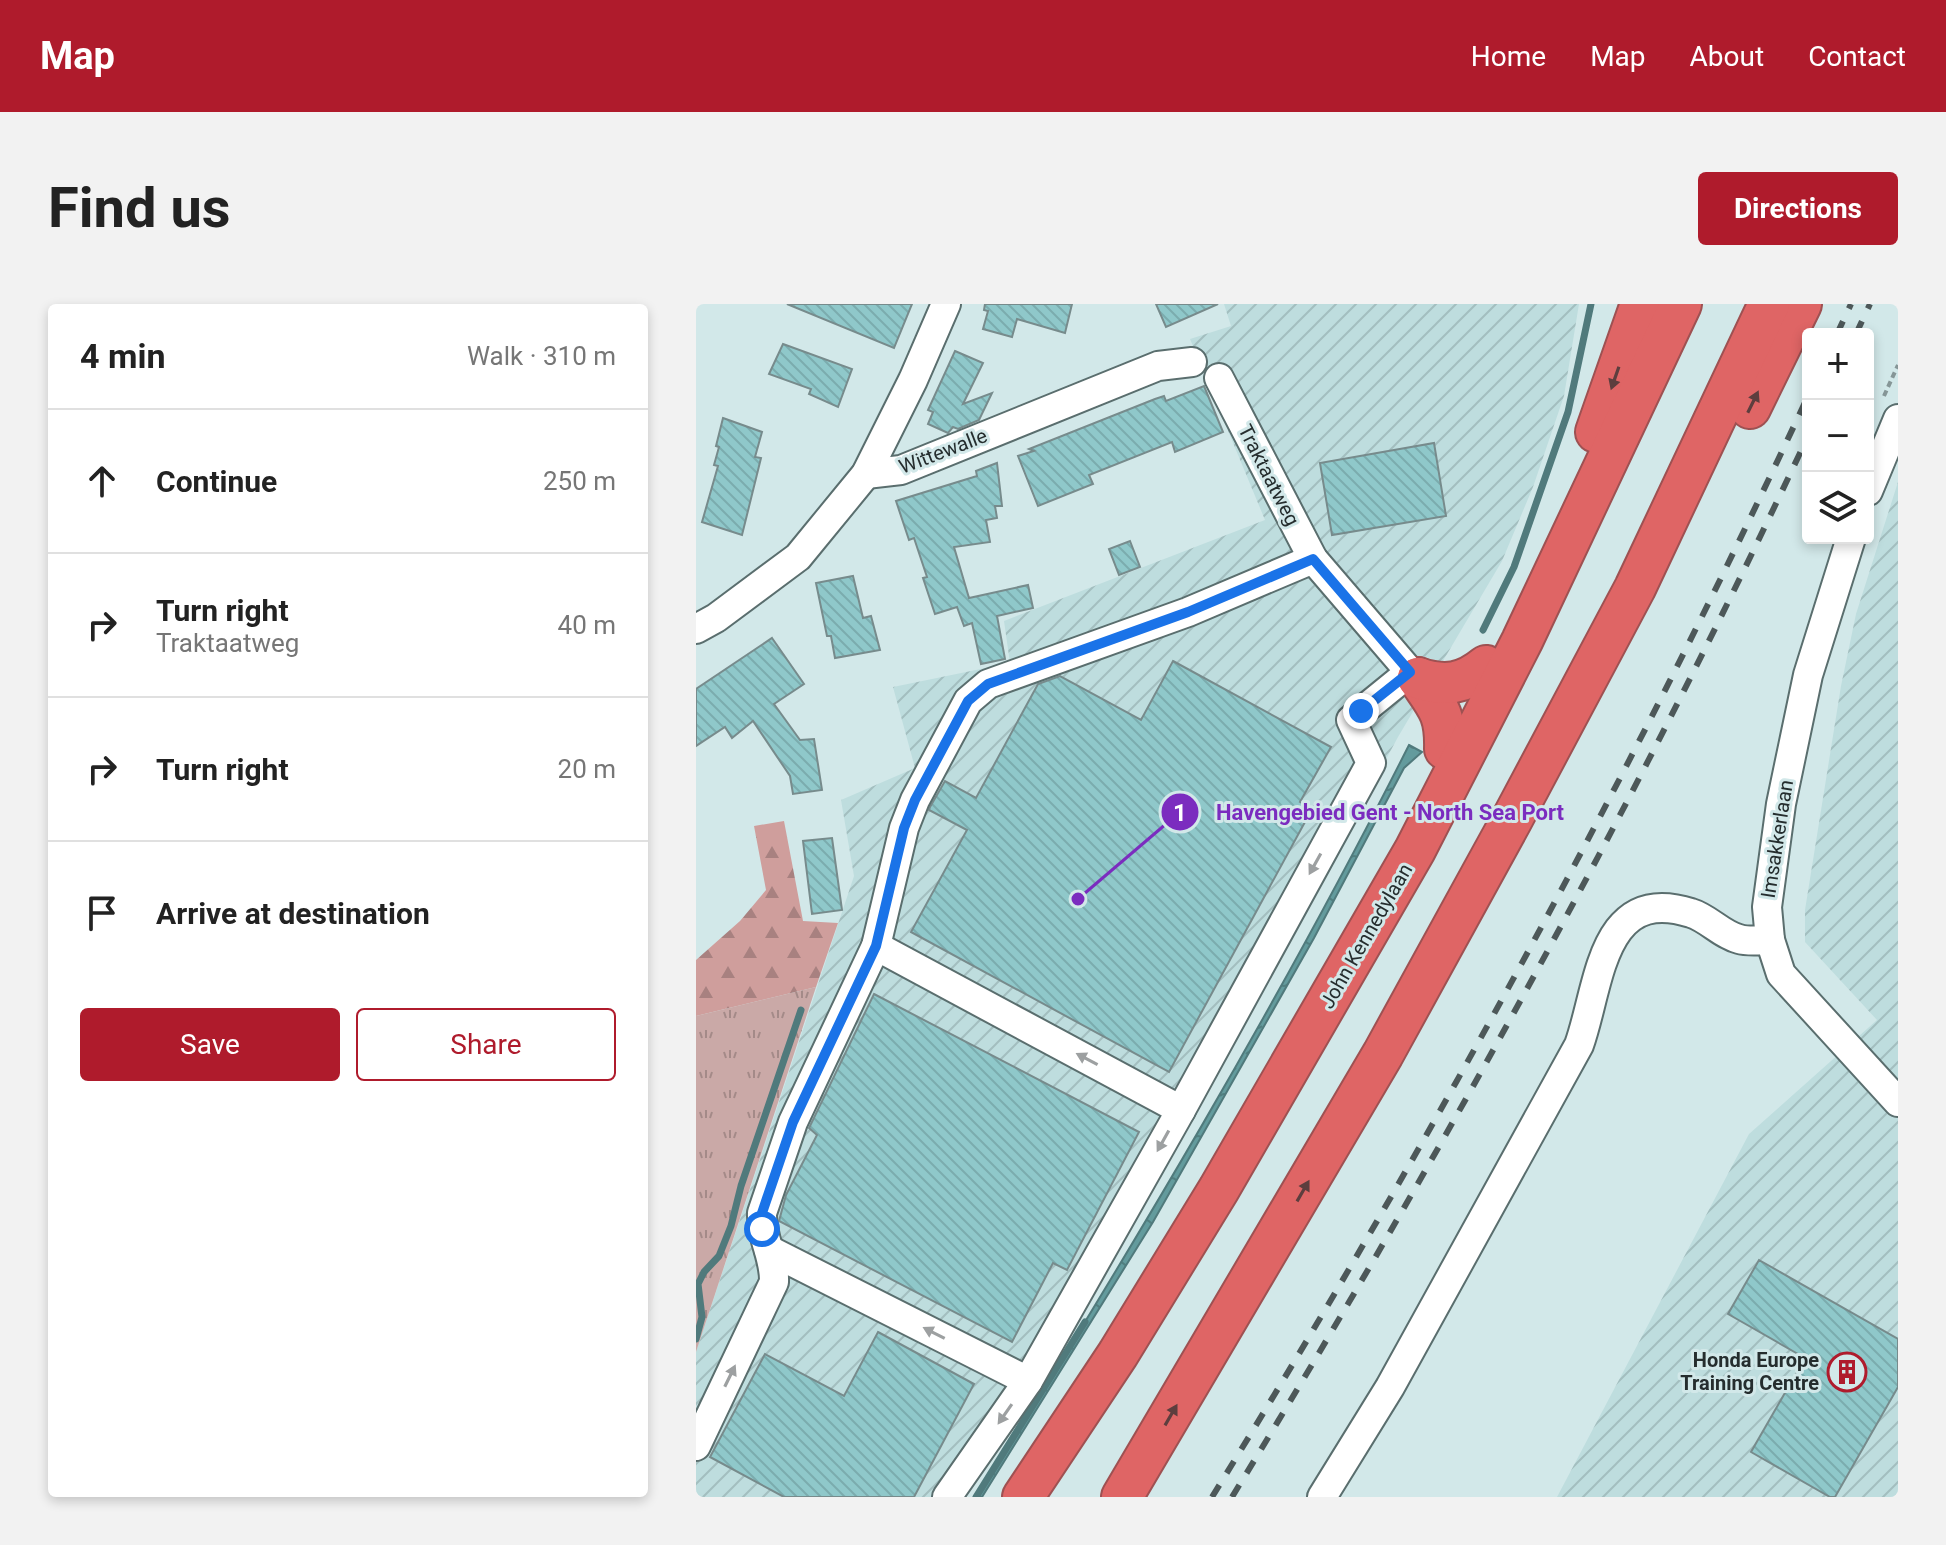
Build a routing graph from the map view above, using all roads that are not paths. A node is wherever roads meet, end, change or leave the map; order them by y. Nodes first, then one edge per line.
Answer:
1 (946, 304) edge
2 (1641, 304) edge
3 (1681, 304) edge
4 (1707, 304) edge
5 (1769, 304) edge
6 (1801, 304) edge
7 (1192, 362) dead end
8 (1219, 378) dead end
9 (1898, 419) edge
10 (866, 474) junction
11 (1874, 477) edge
12 (1849, 544) edge
13 (1313, 559) junction
14 (696, 629) edge
15 (1486, 666) junction
16 (1414, 675) junction
17 (1445, 749) junction
18 (1397, 882) junction
19 (1770, 940) junction
20 (876, 946) junction
21 (1383, 1054) junction
22 (1898, 1102) edge
23 (1181, 1110) junction
24 (769, 1250) junction
25 (1028, 1381) junction
26 (696, 1446) edge
27 (947, 1497) edge
28 (1023, 1497) edge
29 (1052, 1497) edge
30 (1122, 1497) edge
31 (1322, 1497) edge

1 - 10 street
2 -> 15 highway
3 - 18 highway, John Kennedylaan
4 - 29 highway, John Kennedylaan
5 - 21 highway
21 -> 6 highway
7 - 10 street, Wittewalle
8 - 13 street, Traktaatweg
9 - 11 street
10 - 14 street
12 - 19 street, Imsakkerlaan
13 - 16 street, Traktaatweg
13 - 20 street
15 - 16 highway
15 - 17 highway
16 - 17 highway
16 -> 23 street
17 - 18 highway
18 - 28 highway, John Kennedylaan
19 - 22 street, Imsakkerlaan
19 - 31 street
23 -> 20 street
20 - 24 street
30 -> 21 highway
23 -> 25 street
25 -> 24 street
26 -> 24 street
25 -> 27 street

